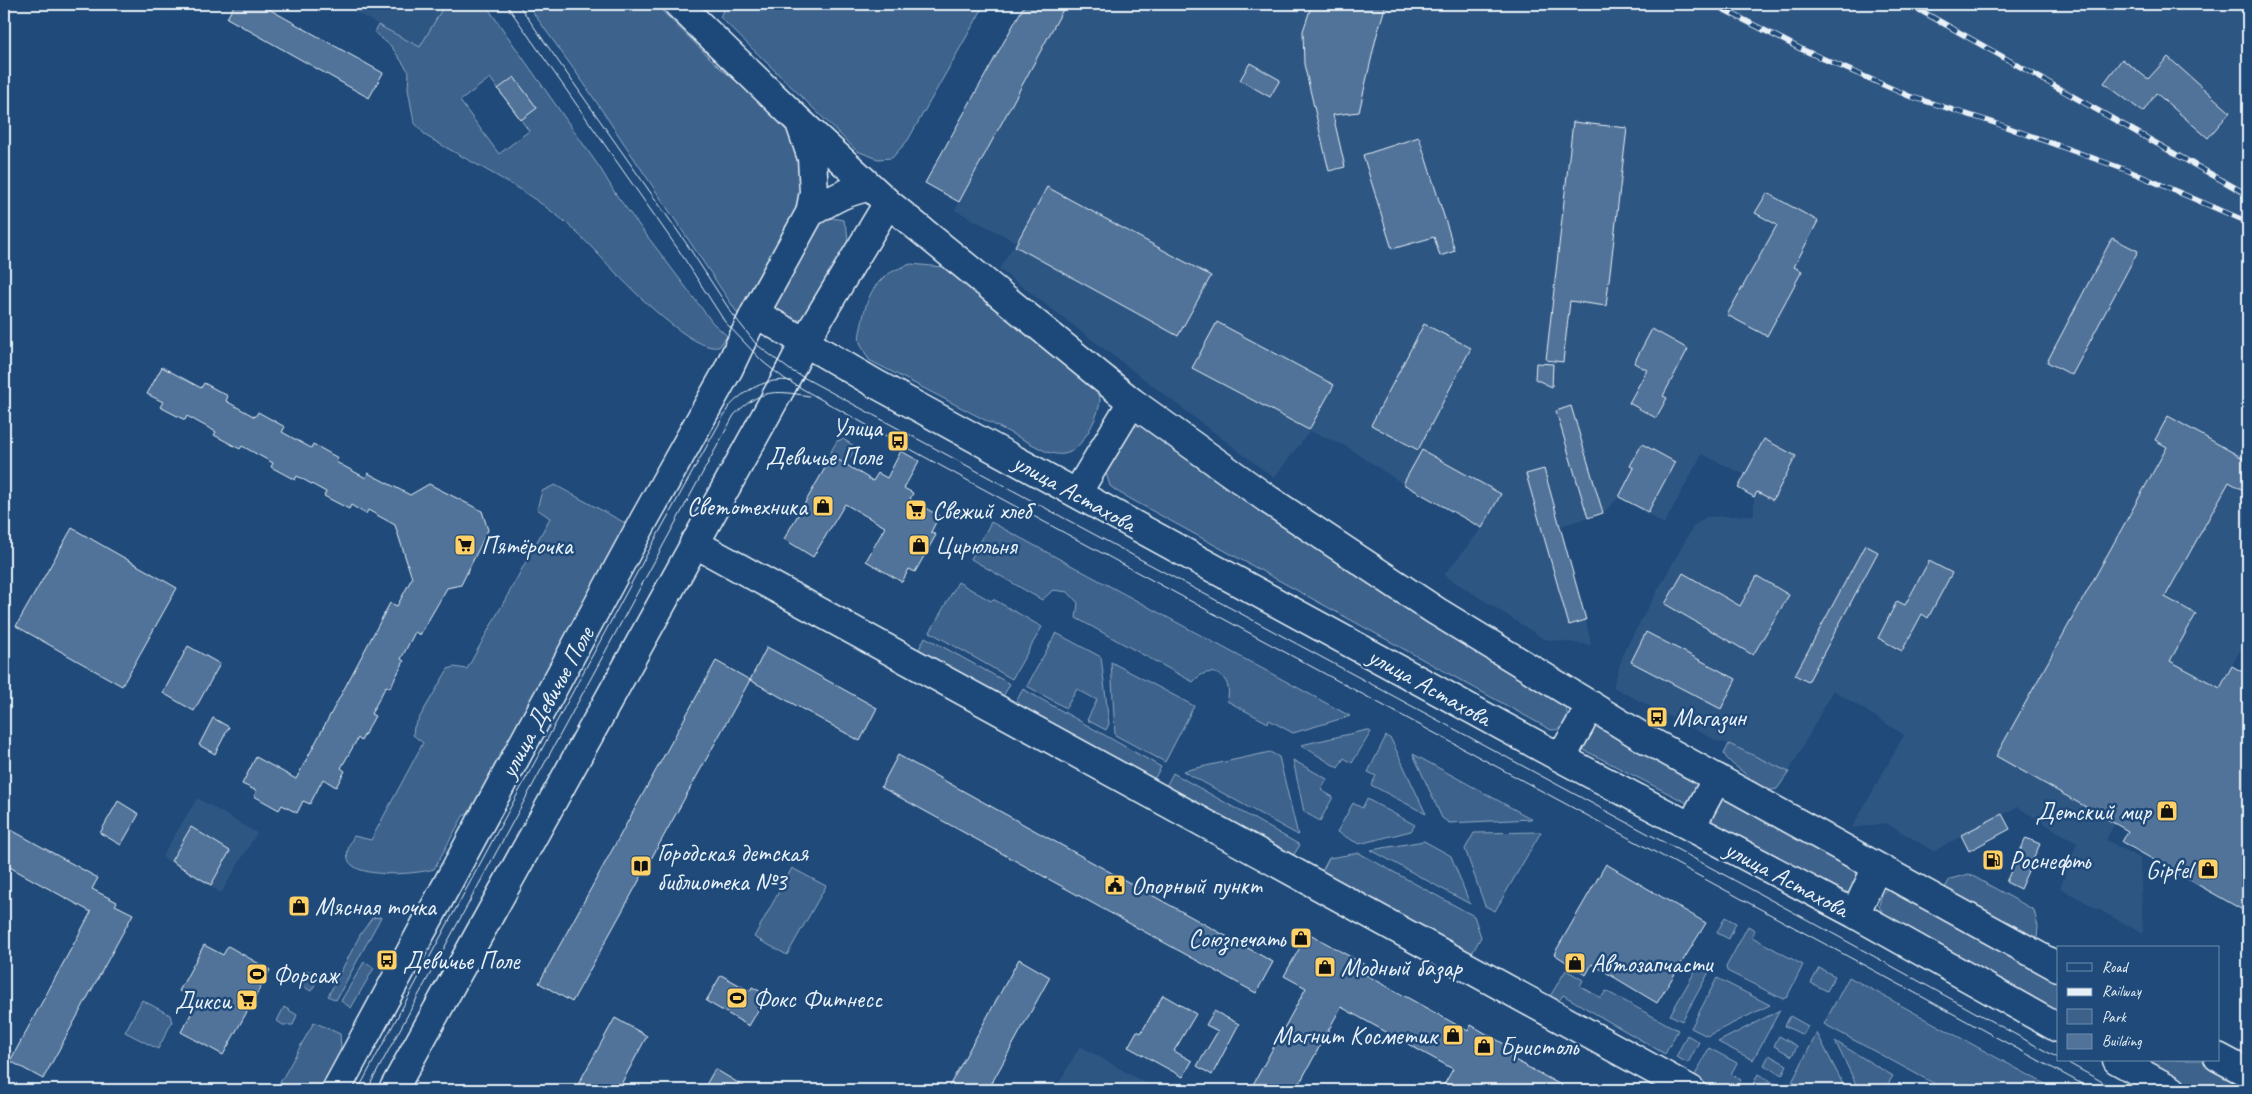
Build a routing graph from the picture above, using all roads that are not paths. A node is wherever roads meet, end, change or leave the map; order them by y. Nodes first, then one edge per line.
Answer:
1 (678, 4) edge
2 (800, 122) junction
3 (879, 195) junction
4 (810, 213) junction
5 (755, 313) junction
6 (805, 341) junction
7 (792, 366) junction
8 (1132, 402) junction
9 (1077, 493) junction
10 (694, 543) junction
11 (1591, 705) junction
12 (1561, 758) junction
13 (1717, 778) junction
14 (1691, 827) junction
15 (1877, 867) junction
16 (1854, 914) junction
17 (2057, 966) edge
18 (2057, 1027) edge
19 (2220, 1058) edge
20 (2121, 1062) edge
21 (2248, 1073) edge
22 (336, 1090) edge
23 (393, 1090) edge
24 (1692, 1090) edge
25 (2172, 1090) edge

1 - 2 main road, улица Астахова
2 - 3 main road, улица Астахова
2 - 4 main road
3 - 4 main road
3 - 6 main road
3 - 8 main road, улица Астахова
4 - 5 main road, улица Девичье Поле
5 - 6 main road, улица Астахова
5 - 7 main road
5 - 22 main road, улица Девичье Поле
6 - 7 main road
6 - 9 main road, улица Астахова
7 - 10 main road
8 - 9 main road
8 - 11 main road, улица Астахова
9 - 12 main road, улица Астахова
10 - 23 main road
10 - 24 main road
11 - 12 main road
11 - 13 main road, улица Астахова
12 - 14 main road, улица Астахова
13 - 14 main road
13 - 15 main road, улица Астахова
14 - 16 main road, улица Астахова
15 - 16 main road
15 - 17 main road, улица Астахова
16 - 18 main road, улица Астахова
19 - 21 main road
20 - 25 main road

